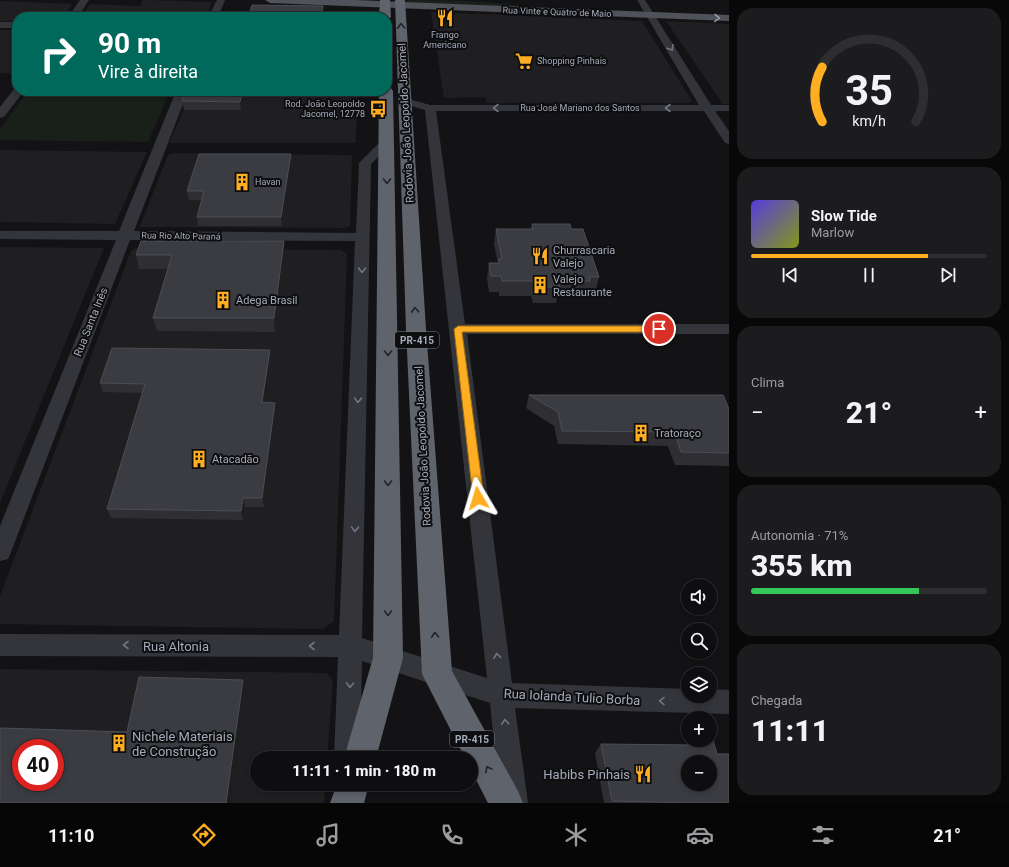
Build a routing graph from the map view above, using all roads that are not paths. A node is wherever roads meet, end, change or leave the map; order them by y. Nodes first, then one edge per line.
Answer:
1 (86, 0) edge
2 (221, 0) edge
3 (270, 0) edge
4 (464, 0) edge
5 (537, 0) edge
6 (542, 0) edge
7 (642, 0) edge
8 (391, 5) edge
9 (77, 12) edge
10 (215, 12) edge
11 (568, 12) junction
12 (650, 15) junction
13 (729, 18) edge
14 (0, 25) edge
15 (12, 25) edge
16 (14, 96) edge
17 (180, 96) edge
18 (386, 96) edge
19 (405, 101) junction
20 (430, 108) junction
21 (707, 108) junction
22 (729, 108) edge
23 (0, 115) edge
24 (729, 140) edge
25 (387, 142) junction
26 (0, 235) edge
27 (126, 235) junction
28 (363, 238) junction
29 (458, 329) junction
30 (729, 329) edge
31 (0, 552) edge
32 (0, 645) edge
33 (351, 646) junction
34 (388, 658) junction
35 (437, 674) junction
36 (502, 695) junction
37 (729, 702) edge
38 (347, 751) edge
39 (362, 751) edge
40 (346, 791) edge
41 (350, 791) edge
42 (346, 803) edge
43 (506, 803) edge
44 (514, 803) edge

1 - 9 street
2 - 10 street
3 - 8 main road, Rua Vinte e Quatro de Maio
4 - 5 main road, Rua Vinte e Quatro de Maio
6 - 11 main road
7 - 12 street
8 - 11 main road, Rua Vinte e Quatro de Maio
19 -> 8 highway, Rodovia João Leopoldo Jacomel / PR-415
11 - 12 main road, Rua Vinte e Quatro de Maio
12 -> 13 main road, Rua Vinte e Quatro de Maio
12 -> 21 street
14 - 15 street
16 - 23 street
17 - 27 street, Rua Santa Inês
18 - 25 highway, Rodovia João Leopoldo Jacomel / PR-415
19 - 20 street, Rua José Mariano dos Santos
35 -> 19 highway, Rodovia João Leopoldo Jacomel / PR-415
21 -> 20 street, Rua José Mariano dos Santos
20 - 29 street
21 - 22 street, Rua José Mariano dos Santos
21 - 24 street
25 - 28 street, Rodovia João Leopoldo Jacomel
25 -> 34 highway, Rodovia João Leopoldo Jacomel / PR-415
26 - 27 street, Rua Rio Alto Paraná
27 - 28 street, Rua Rio Alto Paraná
27 - 31 street, Rua Santa Inês
28 -> 33 street, Rodovia João Leopoldo Jacomel
29 - 30 street
36 -> 29 street
33 -> 32 street, Rua Altonia
33 - 34 street, Rua Iolanda Tulio Borba
33 -> 38 street, Rodovia João Leopoldo Jacomel
34 - 35 street, Rua Iolanda Tulio Borba
34 - 39 highway, Rodovia João Leopoldo Jacomel / PR-415
35 - 36 street, Rua Iolanda Tulio Borba
43 -> 35 highway, Rodovia João Leopoldo Jacomel / PR-415
37 -> 36 street, Rua Iolanda Tulio Borba
44 -> 36 street
40 - 42 street
41 - 42 highway

